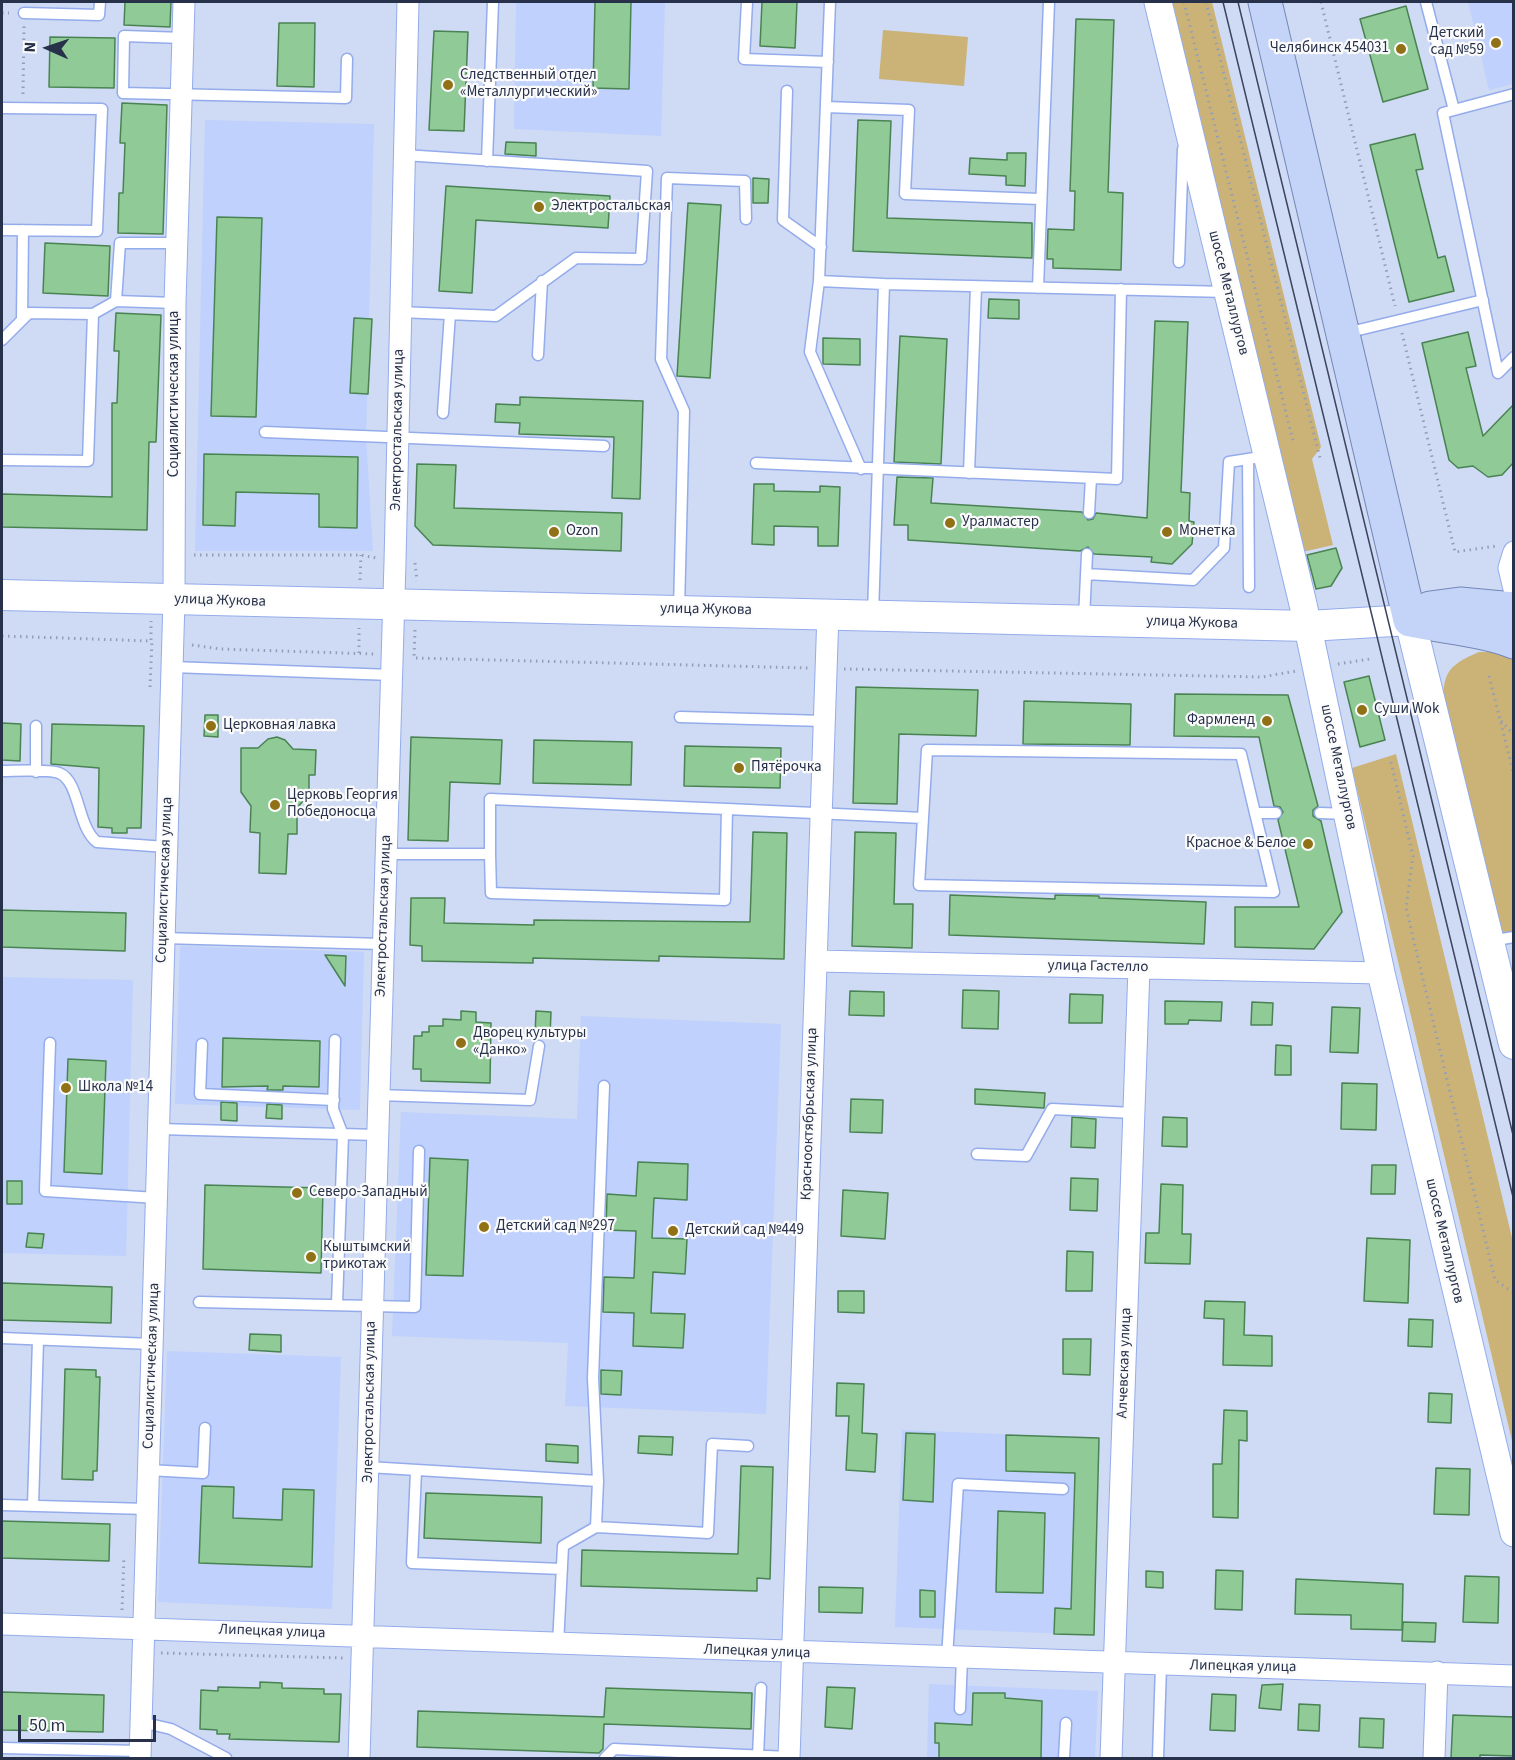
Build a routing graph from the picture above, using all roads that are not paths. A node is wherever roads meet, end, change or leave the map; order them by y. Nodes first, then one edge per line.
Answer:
1 (100, 2) edge
2 (184, 2) edge
3 (408, 2) edge
4 (493, 2) edge
5 (747, 2) edge
6 (830, 2) edge
7 (1049, 2) edge
8 (1158, 2) edge
9 (1265, 2) edge
10 (1426, 2) edge
11 (24, 14) road end
12 (183, 38) junction
13 (347, 59) dead end
14 (828, 62) junction
15 (787, 91) dead end
16 (181, 94) junction
17 (1514, 94) edge
18 (826, 107) junction
19 (2, 108) edge
20 (1454, 110) junction
21 (1184, 112) junction
22 (404, 155) junction
23 (487, 161) junction
24 (1040, 199) junction
25 (746, 219) dead end
26 (2, 230) edge
27 (23, 230) junction
28 (177, 243) junction
29 (821, 247) junction
30 (1179, 262) dead end
31 (542, 281) junction
32 (819, 281) junction
33 (884, 284) junction
34 (975, 287) junction
35 (1038, 288) junction
36 (1121, 290) junction
37 (1228, 292) junction
38 (1483, 300) junction
39 (116, 301) junction
40 (175, 303) junction
41 (399, 312) junction
42 (93, 314) junction
43 (450, 314) junction
44 (22, 320) junction
45 (1343, 334) junction
46 (2, 340) edge
47 (538, 356) dead end
48 (1514, 357) edge
49 (443, 413) dead end
50 (266, 432) dead end
51 (399, 437) junction
52 (604, 446) dead end
53 (1258, 458) junction
54 (2, 460) edge
55 (756, 463) dead end
56 (861, 469) junction
57 (878, 470) junction
58 (969, 473) junction
59 (1091, 478) junction
60 (1089, 513) dead end
61 (1508, 549) edge
62 (1087, 554) dead end
63 (1086, 574) junction
64 (1249, 587) dead end
65 (1514, 589) edge
66 (2, 595) edge
67 (162, 599) junction
68 (405, 607) junction
69 (679, 609) junction
70 (1514, 609) edge
71 (828, 613) junction
72 (873, 614) junction
73 (1084, 620) junction
74 (1410, 620) junction
75 (1308, 626) junction
76 (1514, 642) edge
77 (172, 668) junction
78 (392, 675) junction
79 (680, 717) dead end
80 (824, 721) junction
81 (36, 726) dead end
82 (2, 771) edge
83 (36, 772) junction
84 (727, 809) junction
85 (821, 813) junction
86 (1255, 813) junction
87 (1276, 813) dead end
88 (1320, 813) dead end
89 (1348, 814) junction
90 (923, 818) junction
91 (166, 847) junction
92 (386, 854) junction
93 (490, 854) junction
94 (164, 938) junction
95 (1501, 939) edge
96 (383, 944) junction
97 (816, 961) junction
98 (1138, 968) junction
99 (1381, 973) junction
100 (335, 1040) dead end
101 (50, 1043) dead end
102 (202, 1044) dead end
103 (1514, 1044) edge
104 (539, 1046) dead end
105 (604, 1086) dead end
106 (378, 1095) junction
107 (334, 1100) junction
108 (1133, 1113) junction
109 (159, 1129) junction
110 (343, 1135) junction
111 (377, 1135) junction
112 (419, 1151) dead end
113 (977, 1154) dead end
114 (157, 1198) junction
115 (199, 1302) dead end
116 (338, 1304) junction
117 (372, 1306) junction
118 (2, 1338) edge
119 (38, 1340) junction
120 (152, 1344) junction
121 (205, 1428) dead end
122 (748, 1446) dead end
123 (368, 1467) junction
124 (148, 1470) junction
125 (417, 1471) junction
126 (598, 1481) junction
127 (1063, 1489) dead end
128 (2, 1505) edge
129 (33, 1506) junction
130 (147, 1509) junction
131 (596, 1527) junction
132 (1514, 1533) edge
133 (562, 1569) junction
134 (2, 1624) edge
135 (144, 1629) junction
136 (364, 1635) junction
137 (558, 1645) junction
138 (792, 1653) junction
139 (955, 1658) junction
140 (1114, 1664) junction
141 (1161, 1665) junction
142 (1437, 1672) junction
143 (1514, 1676) edge
144 (761, 1688) dead end
145 (960, 1709) dead end
146 (141, 1722) junction
147 (1066, 1723) dead end
148 (2, 1748) edge
149 (36, 1754) edge
150 (140, 1755) edge
151 (758, 1756) junction
152 (226, 1758) edge
153 (359, 1758) edge
154 (605, 1758) edge
155 (789, 1758) edge
156 (1064, 1758) edge
157 (1111, 1758) edge
158 (1158, 1758) edge
159 (1434, 1758) edge

1 - 11 lane
2 - 12 street, Социалистическая улица
3 - 22 street, Электростальская улица
4 - 23 lane
5 - 14 lane
6 - 14 lane
7 - 24 lane
8 - 21 street, шоссе Металлургов
9 - 45 main road
10 - 20 lane
12 - 16 street, Социалистическая улица
12 - 16 lane
13 - 16 lane
14 - 18 lane
15 - 29 lane
16 - 28 street, Социалистическая улица
17 - 20 lane
18 - 24 lane
18 - 29 lane
19 - 27 lane
20 - 38 lane
21 - 30 lane
21 - 37 street, шоссе Металлургов
22 - 23 lane
22 - 41 street, Электростальская улица
23 - 31 lane
24 - 35 lane
25 - 69 lane
26 - 27 lane
27 - 44 lane
28 - 39 lane
28 - 40 street, Социалистическая улица
29 - 32 lane
31 - 43 lane
31 - 47 lane
32 - 33 lane
32 - 56 lane
33 - 34 lane
33 - 57 lane
34 - 35 lane
34 - 58 lane
35 - 36 lane
36 - 37 lane
36 - 59 lane
37 - 53 street, шоссе Металлургов
38 - 45 lane
38 - 48 lane
39 - 40 lane
39 - 42 lane
40 - 67 street, Социалистическая улица
41 - 43 lane
41 - 51 street, Электростальская улица
42 - 44 lane
42 - 54 lane
43 - 49 lane
44 - 46 lane
45 - 74 main road
50 - 51 lane
51 - 52 lane
51 - 68 street, Электростальская улица
53 - 63 lane
53 - 64 lane
53 - 75 street, шоссе Металлургов
55 - 56 lane
56 - 57 lane
57 - 58 lane
57 - 72 lane
58 - 59 lane
59 - 60 lane
61 - 65 street
62 - 63 lane
63 - 73 lane
66 - 67 main road, улица Жукова
67 - 68 main road, улица Жукова
67 - 77 street, Социалистическая улица
68 - 69 main road, улица Жукова
68 - 78 street, Электростальская улица
69 - 71 main road, улица Жукова
70 - 74 main road
71 - 72 main road, улица Жукова
71 - 80 street, Краснооктябрьская улица
72 - 73 main road, улица Жукова
73 - 75 main road, улица Жукова
74 - 75 main road, улица Жукова
74 - 76 main road
74 - 95 main road
75 - 89 street, шоссе Металлургов
77 - 78 lane
77 - 91 street, Социалистическая улица
78 - 92 street, Электростальская улица
79 - 80 lane
80 - 85 street, Краснооктябрьская улица
81 - 83 lane
82 - 83 lane
83 - 91 lane
84 - 85 lane
84 - 93 lane
84 - 93 lane
85 - 90 lane
85 - 97 street, Краснооктябрьская улица
86 - 87 lane
86 - 90 lane
86 - 90 lane
88 - 89 lane
89 - 99 street, шоссе Металлургов
91 - 94 street, Социалистическая улица
92 - 93 lane
92 - 96 street, Электростальская улица
94 - 96 lane
94 - 109 street, Социалистическая улица
95 - 103 main road
96 - 106 street, Электростальская улица
97 - 98 street, улица Гастелло
97 - 138 street, Краснооктябрьская улица
98 - 99 street, улица Гастелло
98 - 108 street, Алчевская улица
99 - 132 street, шоссе Металлургов
100 - 107 lane
101 - 114 lane
102 - 107 lane
104 - 106 lane
105 - 126 lane
106 - 111 street, Электростальская улица
107 - 110 lane
108 - 113 lane
108 - 140 street, Алчевская улица
109 - 110 lane
109 - 114 street, Социалистическая улица
110 - 111 lane
110 - 116 lane
111 - 117 street, Электростальская улица
112 - 117 lane
114 - 120 street, Социалистическая улица
115 - 116 lane
116 - 117 lane
117 - 123 street, Электростальская улица
118 - 119 lane
119 - 120 lane
119 - 129 lane
120 - 124 street, Социалистическая улица
121 - 124 lane
122 - 131 lane
123 - 125 lane
123 - 136 street, Электростальская улица
124 - 130 street, Социалистическая улица
125 - 126 lane
125 - 133 lane
126 - 131 lane
127 - 139 lane
128 - 129 lane
129 - 130 lane
130 - 135 street, Социалистическая улица
131 - 133 lane
133 - 137 lane
134 - 135 street, Липецкая улица
135 - 136 street, Липецкая улица
135 - 146 street, Социалистическая улица
136 - 137 street, Липецкая улица
136 - 153 street, Электростальская улица
137 - 138 street, Липецкая улица
138 - 139 street, Липецкая улица
138 - 155 street, Краснооктябрьская улица
139 - 140 street, Липецкая улица
139 - 145 lane
140 - 141 street, Липецкая улица
140 - 157 street, Алчевская улица
141 - 142 street, Липецкая улица
141 - 158 lane
142 - 143 street, Липецкая улица
142 - 159 street
144 - 151 lane
146 - 150 street, Социалистическая улица
146 - 152 lane
147 - 156 lane
148 - 149 lane
149 - 150 lane
151 - 154 lane
151 - 155 lane

